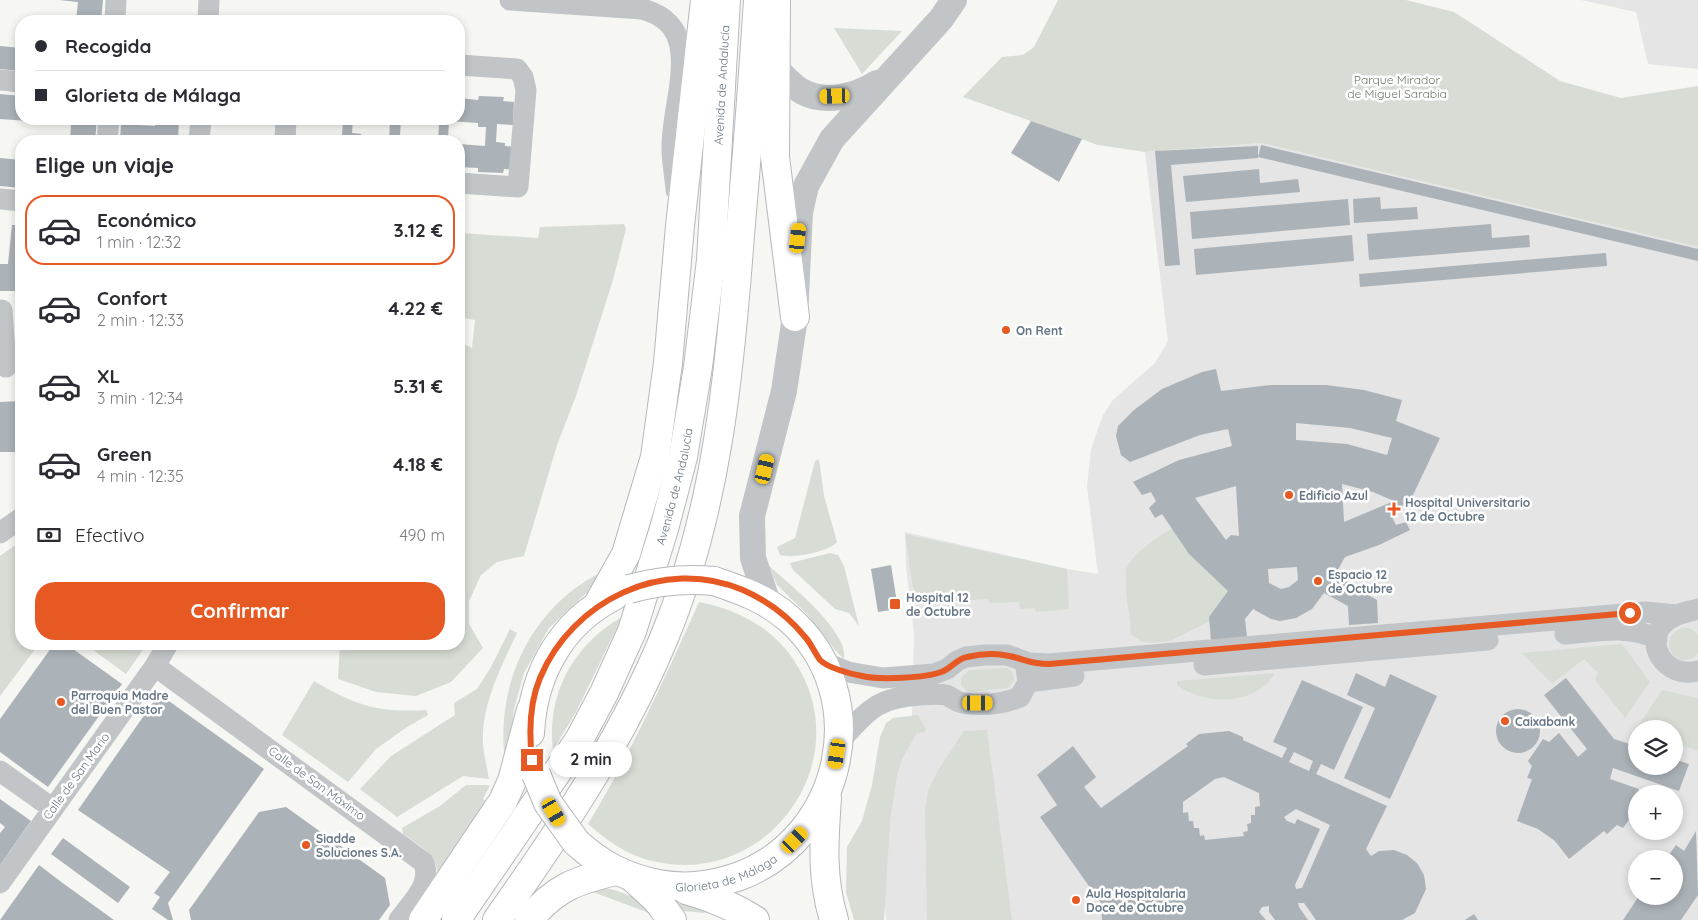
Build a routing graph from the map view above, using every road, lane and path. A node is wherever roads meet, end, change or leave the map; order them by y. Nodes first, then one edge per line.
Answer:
1 (116, 0) edge
2 (209, 0) edge
3 (510, 0) edge
4 (705, 0) edge
5 (726, 0) edge
6 (758, 0) edge
7 (776, 0) edge
8 (954, 0) edge
9 (642, 4) edge
10 (115, 15) edge
11 (208, 15) edge
12 (465, 65) edge
13 (776, 69) junction
14 (890, 75) junction
15 (0, 80) edge
16 (15, 81) edge
17 (465, 183) edge
18 (0, 200) edge
19 (15, 201) edge
20 (680, 226) junction
21 (8, 310) edge
22 (794, 317) junction
23 (6, 367) dead end
24 (15, 522) edge
25 (0, 533) edge
26 (768, 603) junction
27 (598, 604) junction
28 (1688, 614) edge
29 (1657, 639) junction
30 (164, 650) edge
31 (821, 661) junction
32 (1022, 661) junction
33 (155, 666) junction
34 (947, 669) junction
35 (1698, 671) edge
36 (1028, 682) junction
37 (948, 696) junction
38 (531, 710) junction
39 (839, 742) junction
40 (0, 771) edge
41 (828, 791) junction
42 (52, 808) junction
43 (625, 875) junction
44 (0, 883) edge
45 (675, 887) junction
46 (399, 920) edge
47 (423, 920) edge
48 (456, 920) edge
49 (496, 920) edge
50 (529, 920) edge
51 (672, 920) edge
52 (755, 920) edge
53 (834, 920) edge

1 - 10 street
2 - 11 street
3 - 9 street
4 - 20 main road
5 - 48 main road, Avenida de Andalucía
6 - 49 main road
7 - 13 main road
8 - 14 street
9 - 20 street
12 - 17 street
13 - 14 street
13 - 22 main road
14 - 22 street
15 - 16 street
18 - 19 street
20 - 27 main road
21 - 23 street
22 - 26 street
24 - 25 street
26 - 27 main road, Glorieta de Málaga, bridge
26 - 31 main road, Glorieta de Málaga
27 - 38 main road, Glorieta de Málaga
28 - 29 street
28 - 32 street
29 - 35 street
29 - 36 street
30 - 33 street, Calle de San Mario
31 - 34 street
31 - 39 main road, Glorieta de Málaga
32 - 34 street
32 - 36 street
33 - 42 street, Calle de San Mario
33 - 46 street, Calle de San Máximo
34 - 37 street
36 - 37 street
37 - 39 street
38 - 43 main road, Glorieta de Málaga, bridge
38 - 47 main road
39 - 41 main road, Glorieta de Málaga
40 - 42 street
41 - 45 main road, Glorieta de Málaga
41 - 53 main road
42 - 44 street, Calle de San Mario
43 - 45 main road, Glorieta de Málaga
43 - 50 main road
43 - 51 main road
45 - 52 main road

